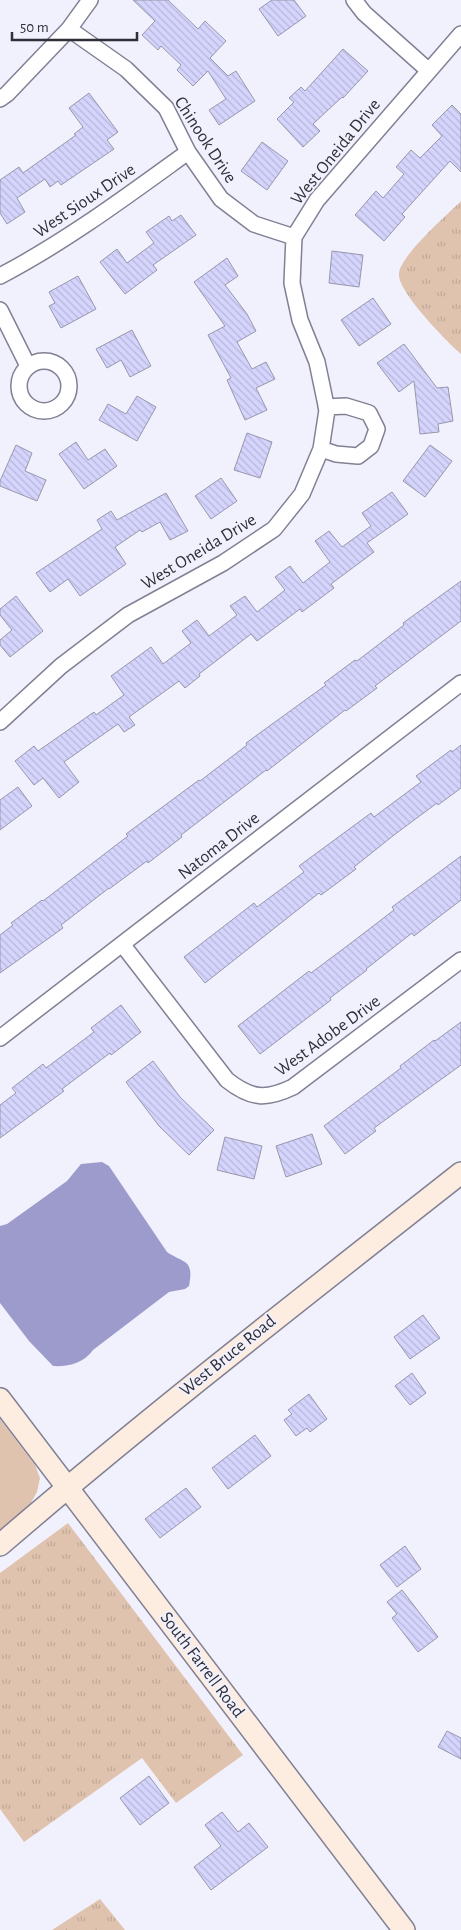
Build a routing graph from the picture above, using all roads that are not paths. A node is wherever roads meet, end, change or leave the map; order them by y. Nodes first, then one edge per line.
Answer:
1 (90, 0) edge
2 (354, 0) edge
3 (69, 29) junction
4 (461, 34) edge
5 (429, 71) junction
6 (0, 99) edge
7 (188, 152) junction
8 (294, 237) junction
9 (0, 276) edge
10 (0, 310) edge
11 (28, 366) dead end
12 (326, 407) junction
13 (322, 450) junction
14 (461, 683) edge
15 (3, 712) edge
16 (122, 944) junction
17 (461, 960) edge
18 (0, 1038) edge
19 (461, 1172) edge
20 (0, 1399) edge
21 (67, 1488) junction
22 (0, 1545) edge
23 (404, 1930) edge

1 - 3 street
2 - 5 street
3 - 6 street
3 - 7 street, Chinook Drive
4 - 5 street, West Oneida Drive
5 - 8 street, West Oneida Drive
7 - 8 street, Chinook Drive
7 - 9 street, West Sioux Drive
8 - 12 street, West Oneida Drive
10 - 11 street
12 - 13 street, West Oneida Drive
12 - 13 street
13 - 15 street, West Oneida Drive
14 - 16 street, Natoma Drive
16 - 17 street, West Adobe Drive
16 - 18 street, Natoma Drive
19 - 21 street, West Bruce Road
20 - 21 street, South Farrell Road
21 - 22 street, West Bruce Road
21 - 23 street, South Farrell Road

